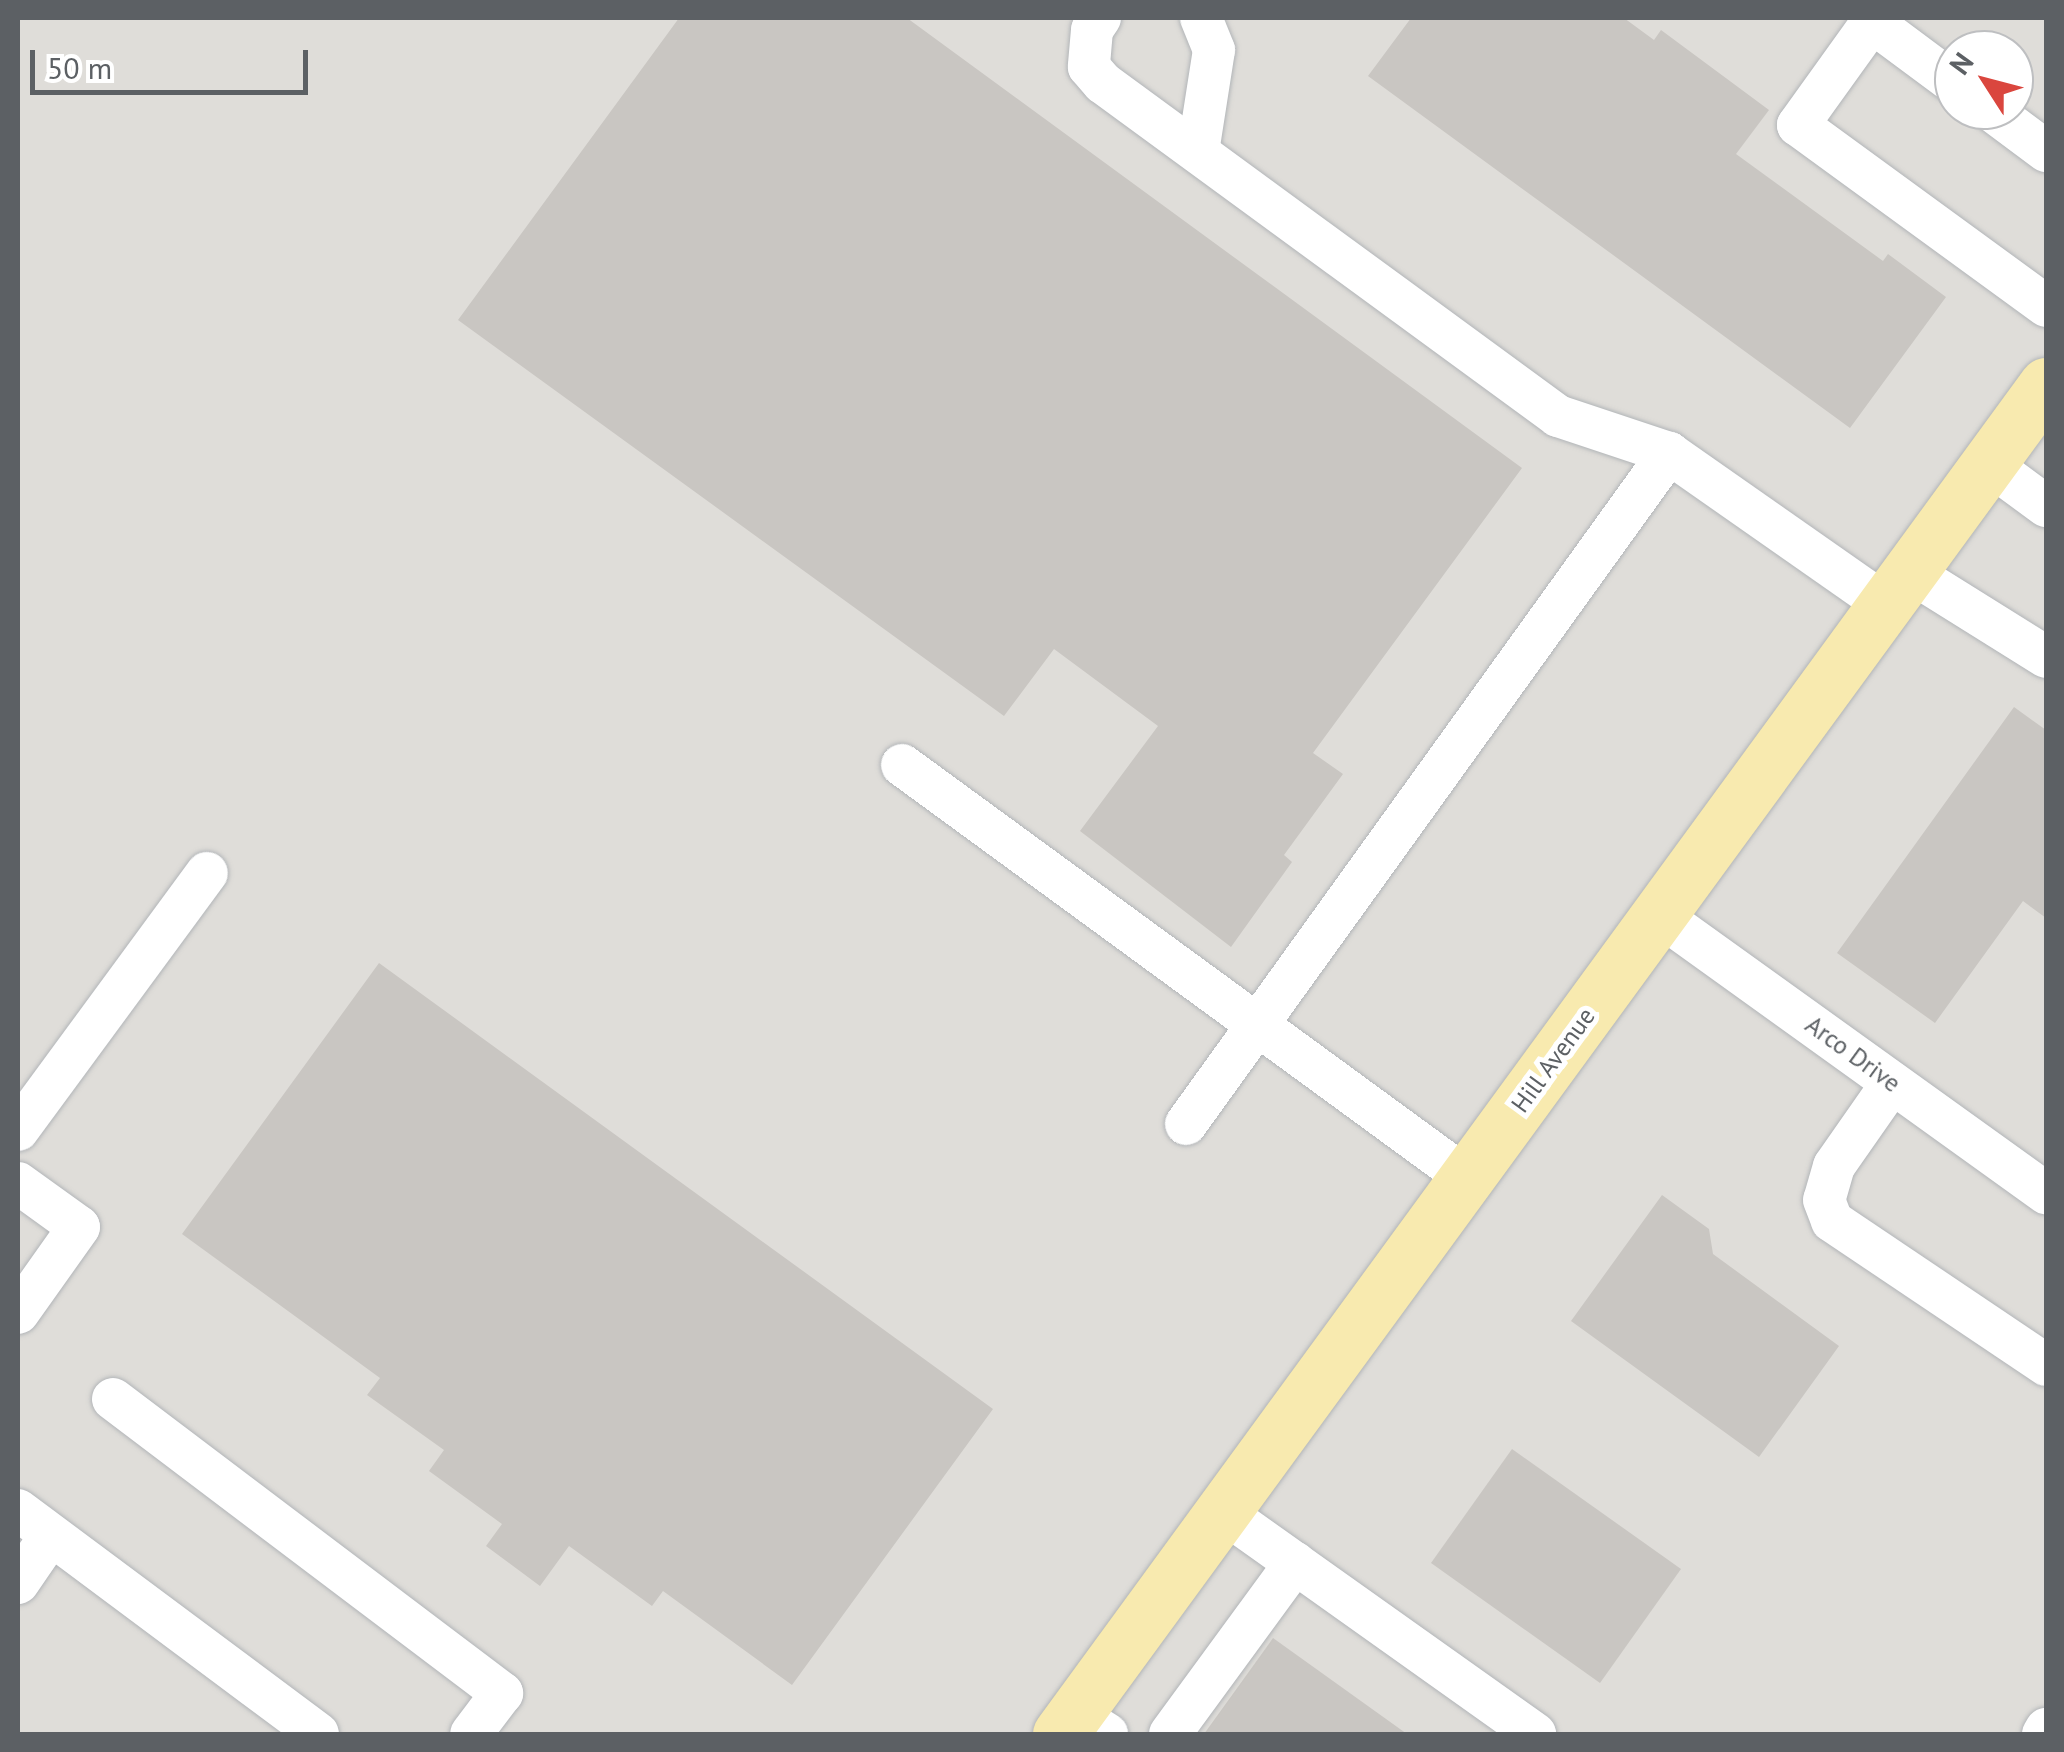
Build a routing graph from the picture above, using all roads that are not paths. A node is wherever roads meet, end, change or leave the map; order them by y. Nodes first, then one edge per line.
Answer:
1 (1100, 18) edge
2 (1201, 18) edge
3 (1934, 68) edge
4 (2018, 130) edge
5 (2046, 151) edge
6 (1198, 152) junction
7 (2046, 306) edge
8 (2046, 384) edge
9 (1668, 452) junction
10 (1989, 464) junction
11 (2046, 506) edge
12 (1898, 588) junction
13 (2046, 657) edge
14 (902, 765) dead end
15 (207, 874) dead end
16 (1658, 915) junction
17 (1258, 1024) junction
18 (1892, 1083) junction
19 (1186, 1124) dead end
20 (18, 1130) edge
21 (1467, 1178) junction
22 (18, 1182) edge
23 (2046, 1194) edge
24 (18, 1312) edge
25 (2046, 1364) edge
26 (113, 1398) dead end
27 (1222, 1512) junction
28 (34, 1522) edge
29 (1295, 1563) junction
30 (18, 1582) edge
31 (1081, 1728) edge
32 (318, 1734) edge
33 (471, 1734) edge
34 (1170, 1734) edge
35 (1535, 1734) edge

1 - 6 street
2 - 6 street
3 - 7 street
4 - 5 street
6 - 9 street
8 - 10 main road, Hill Avenue
9 - 12 street
9 - 17 street
10 - 11 street
10 - 12 main road, Hill Avenue
12 - 13 street
12 - 16 main road, Hill Avenue
14 - 17 street
15 - 20 street
16 - 18 street, Arco Drive
16 - 21 main road, Hill Avenue
17 - 19 street
17 - 21 street
18 - 23 street, Arco Drive
18 - 25 street
21 - 27 main road, Hill Avenue
22 - 24 street
26 - 33 street
27 - 29 street
27 - 31 main road, Hill Avenue
28 - 30 street
28 - 32 street
29 - 34 street
29 - 35 street

